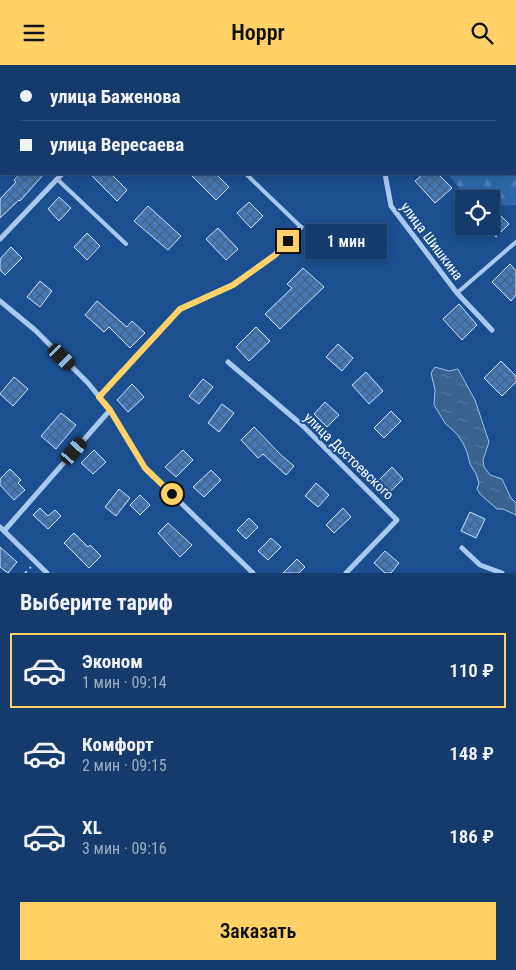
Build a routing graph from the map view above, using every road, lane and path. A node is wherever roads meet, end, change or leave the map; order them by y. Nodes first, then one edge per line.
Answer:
1 (61, 175) edge
2 (247, 175) edge
3 (385, 175) edge
4 (57, 179) junction
5 (301, 227) joint
6 (0, 239) edge
7 (516, 241) edge
8 (126, 244) dead end
9 (457, 293) junction
10 (0, 301) edge
11 (492, 330) dead end
12 (228, 362) dead end
13 (99, 397) junction
14 (110, 410) junction
15 (2, 529) edge
16 (462, 548) dead end
17 (47, 573) edge
18 (252, 573) edge
19 (346, 573) edge
20 (502, 573) edge

1 - 4 street
2 - 5 lane
3 - 9 street, улица Шишкина
4 - 6 street
4 - 8 lane
5 - 13 street
7 - 9 lane, улица Шишкина
9 - 11 street, улица Шишкина
10 - 13 street
12 - 19 street, улица Достоевского
13 - 14 street
14 - 15 street
14 - 18 street
15 - 17 street
16 - 20 street

